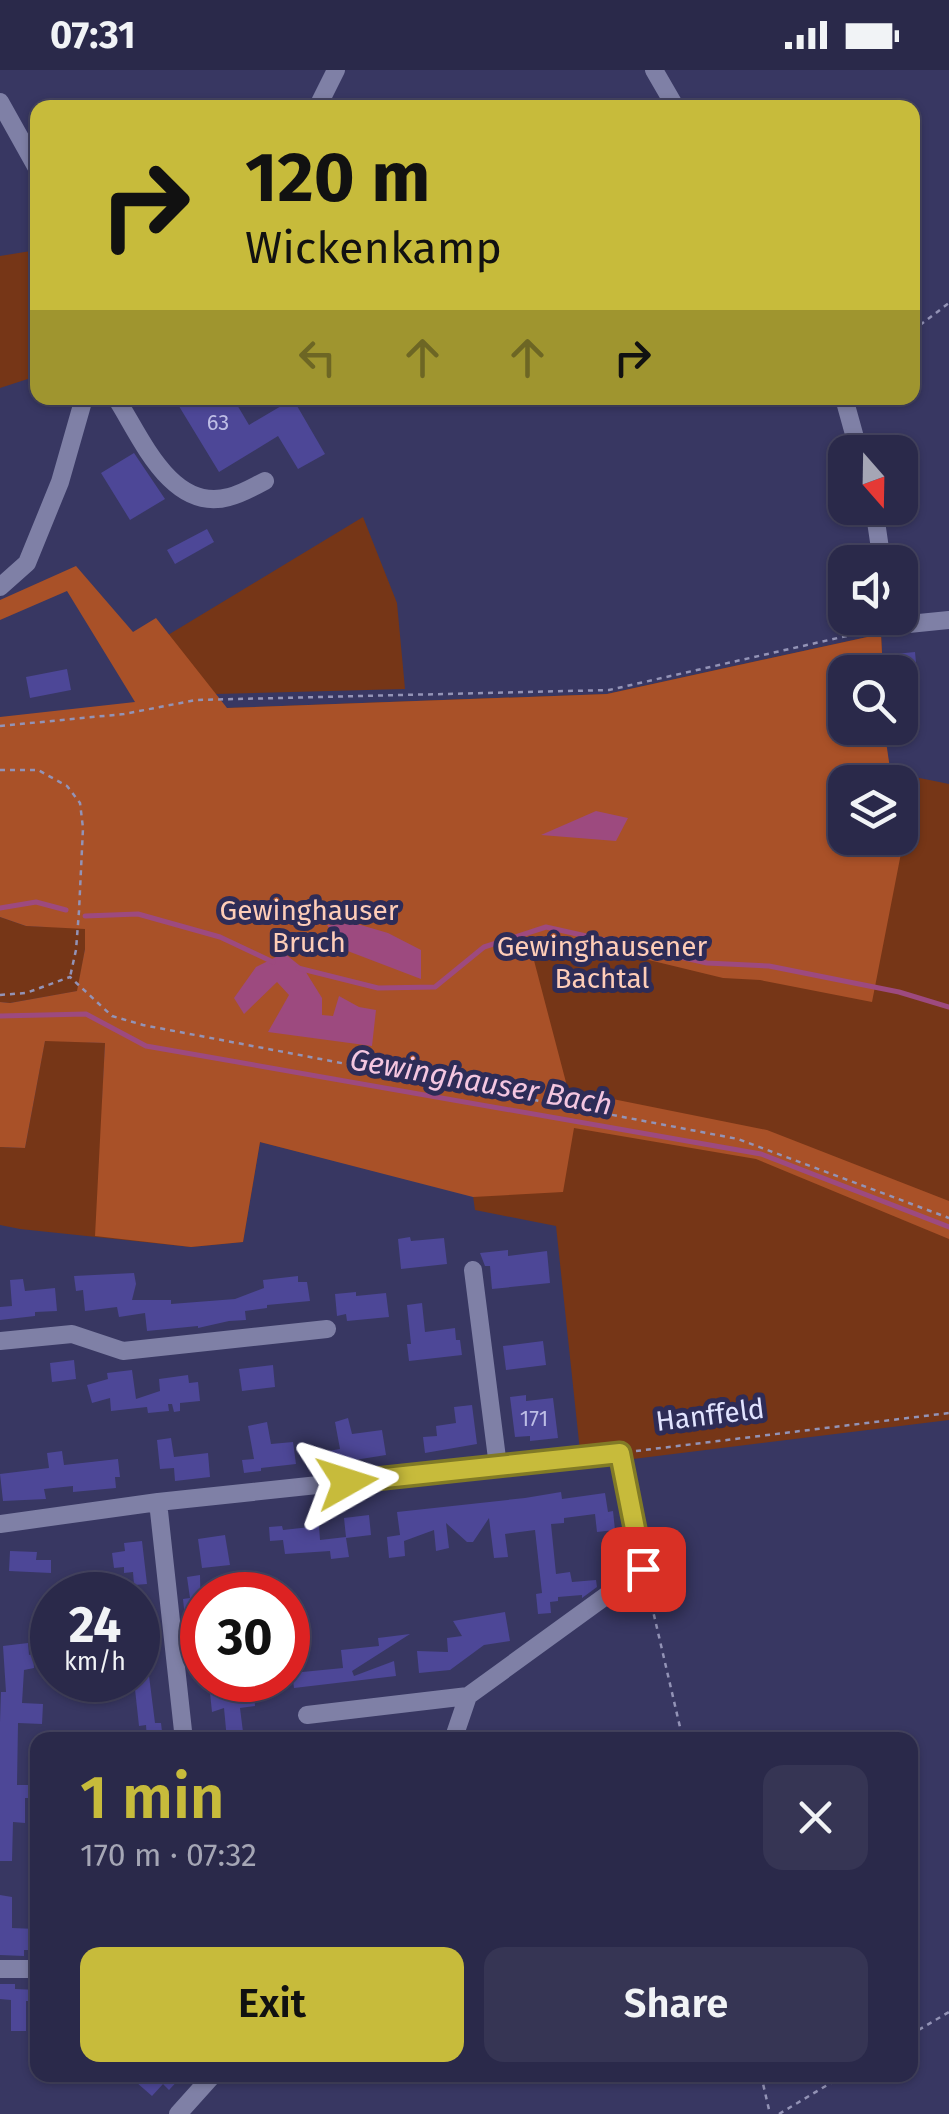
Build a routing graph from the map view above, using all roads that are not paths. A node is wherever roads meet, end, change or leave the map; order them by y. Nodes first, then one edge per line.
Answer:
1 (336, 70) edge
2 (654, 70) edge
3 (321, 100) edge
4 (671, 100) edge
5 (0, 102) edge
6 (30, 156) edge
7 (82, 405) edge
8 (120, 405) edge
9 (846, 405) edge
10 (854, 435) edge
11 (265, 481) dead end
12 (0, 588) edge
13 (949, 620) edge
14 (918, 621) edge
15 (473, 1270) dead end
16 (327, 1329) dead end
17 (0, 1341) edge
18 (498, 1466) junction
19 (158, 1502) junction
20 (0, 1524) edge
21 (468, 1696) junction
22 (307, 1715) dead end
23 (183, 1732) edge
24 (457, 1732) edge
25 (0, 1969) edge
26 (30, 1969) edge
27 (207, 2082) edge
28 (178, 2114) edge

1 - 3 street
2 - 4 street
5 - 6 street
7 - 12 street
8 - 11 street
9 - 10 street
13 - 14 street
15 - 18 street
16 - 17 street
18 - 19 street, Hanffeld
18 - 21 street, Hanffeld
19 - 20 street, Hanffeld
19 - 23 street
21 - 22 street
21 - 24 street
25 - 26 street
27 - 28 street

